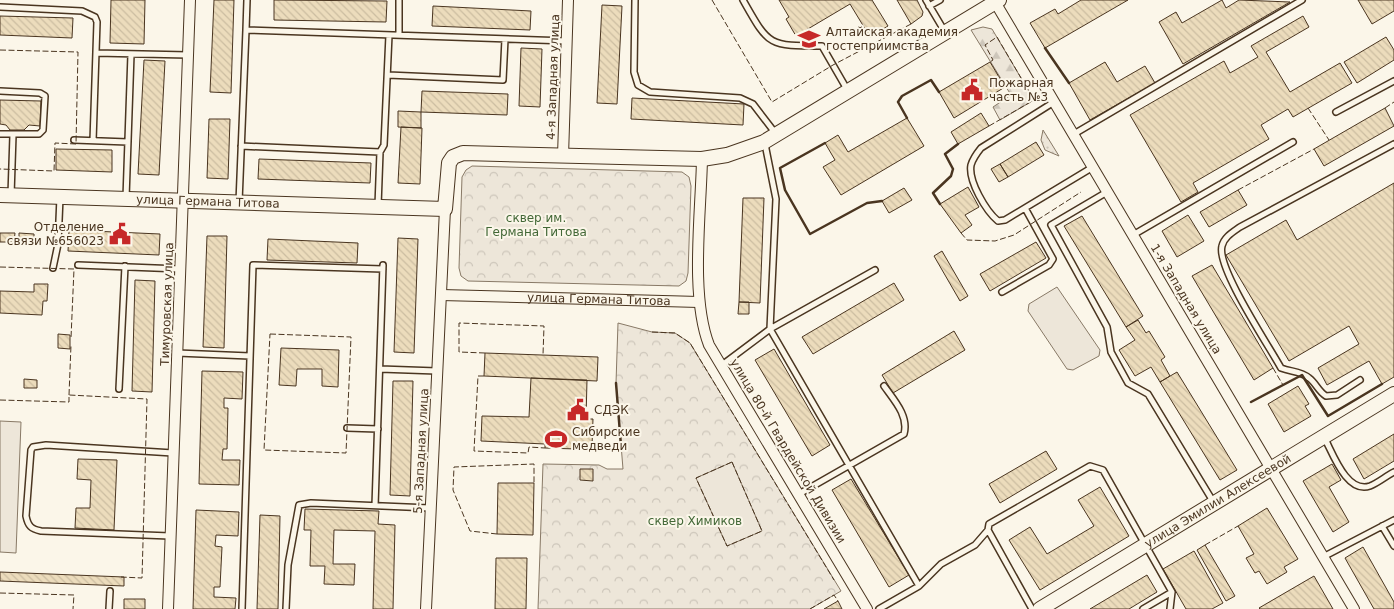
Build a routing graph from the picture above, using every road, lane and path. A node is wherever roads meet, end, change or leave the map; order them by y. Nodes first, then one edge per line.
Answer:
1 (190, 0) edge
2 (247, 0) edge
3 (399, 0) edge
4 (568, 0) edge
5 (635, 0) edge
6 (742, 0) edge
7 (926, 0) edge
8 (940, 0) edge
9 (1302, 0) edge
10 (997, 1) edge
11 (929, 6) junction
12 (0, 7) edge
13 (246, 30) junction
14 (945, 32) junction
15 (399, 34) junction
16 (390, 35) junction
17 (505, 39) junction
18 (567, 41) junction
19 (96, 53) junction
20 (131, 54) junction
21 (188, 55) junction
22 (388, 75) junction
23 (1394, 81) edge
24 (0, 91) edge
25 (849, 91) junction
26 (1054, 102) junction
27 (1336, 112) dead end
28 (0, 134) edge
29 (1074, 134) junction
30 (13, 135) junction
31 (770, 138) junction
32 (74, 140) dead end
33 (93, 141) junction
34 (128, 142) junction
35 (1294, 142) dead end
36 (1394, 144) edge
37 (242, 146) junction
38 (380, 152) junction
39 (563, 156) junction
40 (702, 160) junction
41 (1093, 167) junction
42 (1108, 192) junction
43 (5, 196) edge
44 (60, 197) junction
45 (126, 200) junction
46 (183, 202) junction
47 (239, 204) junction
48 (378, 207) junction
49 (1026, 208) junction
50 (445, 209) junction
51 (1133, 235) junction
52 (78, 265) dead end
53 (125, 266) junction
54 (53, 268) dead end
55 (181, 268) junction
56 (875, 270) dead end
57 (1002, 292) dead end
58 (441, 295) junction
59 (699, 302) junction
60 (770, 329) junction
61 (177, 353) junction
62 (250, 356) junction
63 (722, 365) junction
64 (380, 369) junction
65 (438, 371) junction
66 (1360, 380) dead end
67 (884, 386) dead end
68 (119, 389) dead end
69 (1394, 394) edge
70 (347, 428) dead end
71 (378, 429) junction
72 (1323, 436) junction
73 (173, 452) junction
74 (849, 465) junction
75 (1271, 469) junction
76 (1394, 472) edge
77 (799, 494) junction
78 (1214, 504) junction
79 (375, 506) junction
80 (431, 508) junction
81 (1394, 520) edge
82 (1382, 526) junction
83 (988, 530) junction
84 (170, 536) junction
85 (1146, 546) junction
86 (1394, 546) edge
87 (1323, 556) junction
88 (919, 586) junction
89 (110, 591) dead end
90 (1172, 592) junction
91 (109, 609) edge
92 (168, 609) edge
93 (242, 609) edge
94 (286, 609) edge
95 (426, 609) edge
96 (867, 609) edge
97 (879, 609) edge
98 (1032, 609) edge
99 (1040, 609) edge
100 (1144, 609) edge
101 (1170, 609) edge
102 (1354, 609) edge

1 - 21 street, Тимуровская улица
2 - 13 lane
3 - 15 lane
4 - 18 street, 4-я Западная улица
5 - 31 lane
6 - 25 lane
7 - 11 lane
8 - 11 lane
9 - 29 lane
10 - 14 street
10 - 26 street, 1-я Западная улица
11 - 14 lane
12 - 19 lane
13 - 16 lane
13 - 37 lane
14 - 25 street
15 - 16 lane
15 - 17 lane
16 - 22 lane
17 - 18 lane
17 - 22 lane
18 - 39 street, 4-я Западная улица
19 - 20 lane
19 - 33 lane
20 - 21 lane
20 - 34 lane
21 - 46 street, Тимуровская улица
22 - 38 lane
23 - 27 lane
24 - 30 lane
25 - 31 street
26 - 29 street, 1-я Западная улица
26 - 49 lane
28 - 30 lane
29 - 41 street, 1-я Западная улица
30 - 43 lane
31 - 40 street
31 - 60 lane
32 - 33 lane
33 - 34 lane
34 - 45 lane
35 - 51 lane
36 - 66 lane
37 - 38 lane
37 - 47 lane
38 - 48 lane
39 - 40 street
39 - 50 street
40 - 59 street
41 - 42 street, 1-я Западная улица
41 - 49 lane
42 - 51 street, 1-я Западная улица
42 - 78 lane
43 - 44 street, улица Германа Титова
44 - 45 street, улица Германа Титова
44 - 54 lane
45 - 46 street, улица Германа Титова
46 - 47 street, улица Германа Титова
46 - 55 street, Тимуровская улица
47 - 48 street, улица Германа Титова
48 - 50 street, улица Германа Титова
49 - 57 lane
50 - 58 street
51 - 75 street, 1-я Западная улица
52 - 53 lane
53 - 55 lane
53 - 68 lane
55 - 61 street, Тимуровская улица
56 - 60 lane
58 - 59 street, улица Германа Титова
58 - 65 street, 5-я Западная улица
59 - 63 street, улица 80-й Гвардейской Дивизии
60 - 63 lane
60 - 74 lane
61 - 62 lane
61 - 73 street, Тимуровская улица
62 - 64 lane
62 - 93 lane
63 - 77 street, улица 80-й Гвардейской Дивизии
64 - 65 lane
64 - 71 lane
65 - 80 street, 5-я Западная улица
67 - 74 lane
69 - 72 street, улица Эмилии Алексеевой
70 - 71 lane
71 - 79 lane
72 - 75 street, улица Эмилии Алексеевой
72 - 76 lane
73 - 84 street, Тимуровская улица
73 - 84 lane
74 - 77 lane
74 - 88 lane
75 - 78 street, улица Эмилии Алексеевой
75 - 87 street, 1-я Западная улица
77 - 96 street, улица 80-й Гвардейской Дивизии
78 - 85 street, улица Эмилии Алексеевой
79 - 80 lane
79 - 94 lane
80 - 95 street, 5-я Западная улица
81 - 82 lane
82 - 86 lane
82 - 87 lane
83 - 85 lane
83 - 88 lane
83 - 98 lane
84 - 92 street, Тимуровская улица
85 - 90 lane
85 - 99 street, улица Эмилии Алексеевой
87 - 102 street, 1-я Западная улица
88 - 97 lane
89 - 91 lane
90 - 100 lane
90 - 101 lane

